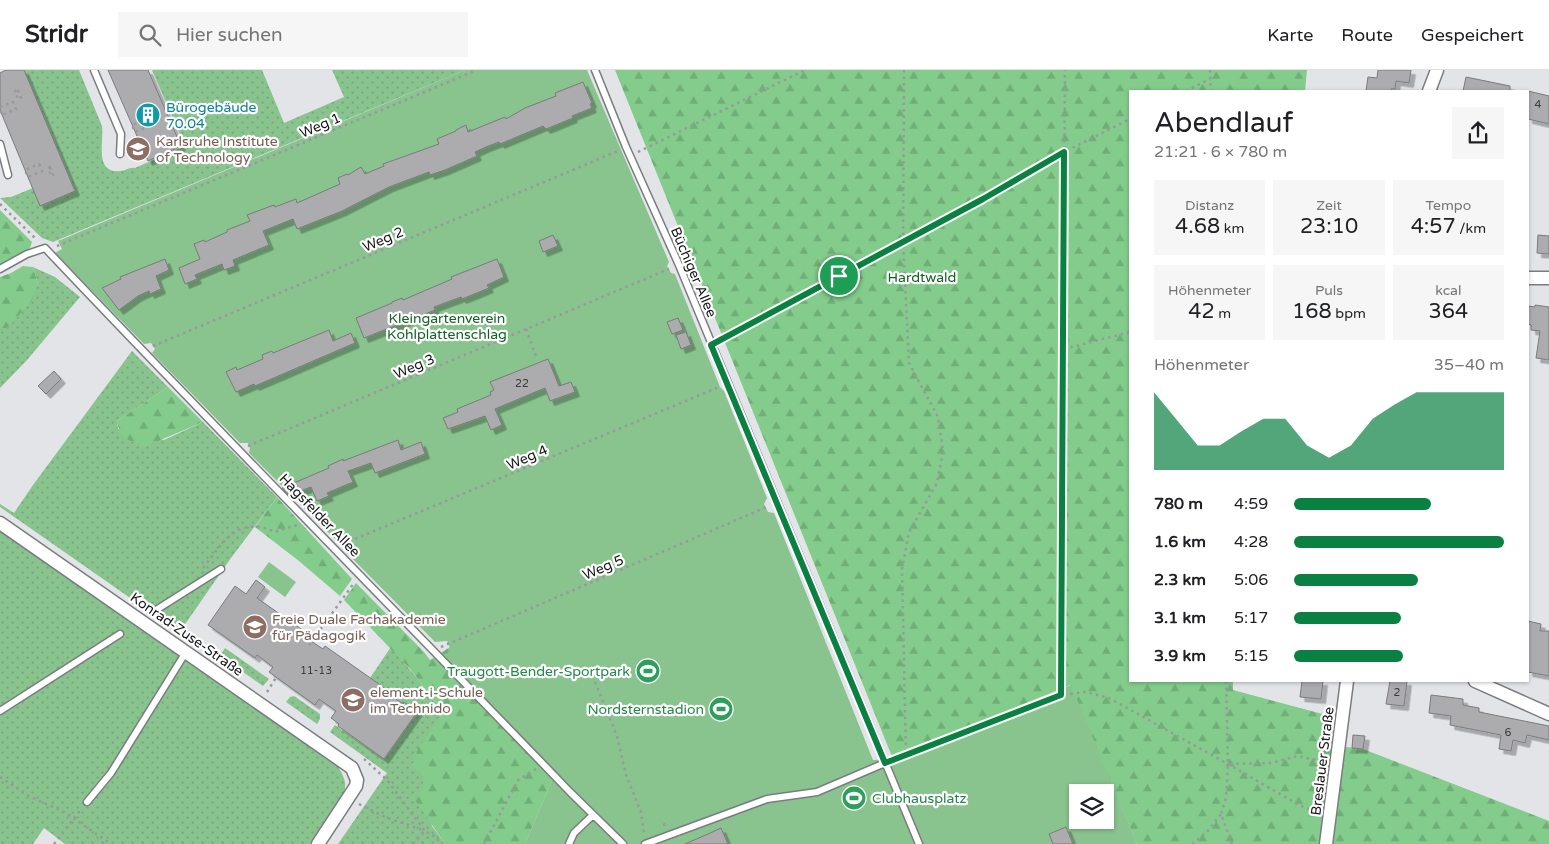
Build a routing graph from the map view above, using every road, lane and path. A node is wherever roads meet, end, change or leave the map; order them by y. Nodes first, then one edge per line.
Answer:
1 (94, 70) edge
2 (477, 70) edge
3 (595, 70) edge
4 (805, 70) edge
5 (904, 70) edge
6 (1065, 70) edge
7 (1210, 70) edge
8 (1437, 70) edge
9 (1210, 79) junction
10 (1188, 90) edge
11 (1210, 90) edge
12 (1429, 90) edge
13 (0, 109) edge
14 (1129, 120) edge
15 (149, 126) joint
16 (0, 144) edge
17 (621, 150) dead end
18 (1064, 152) junction
19 (120, 154) dead end
20 (630, 156) junction
21 (40, 164) joint
22 (8, 175) dead end
23 (0, 204) edge
24 (903, 241) junction
25 (60, 246) dead end
26 (45, 248) junction
27 (0, 269) edge
28 (669, 269) dead end
29 (1529, 278) edge
30 (1549, 278) edge
31 (526, 329) junction
32 (1129, 332) edge
33 (711, 345) junction
34 (153, 346) dead end
35 (1063, 350) junction
36 (537, 359) dead end
37 (727, 383) junction
38 (249, 446) dead end
39 (765, 508) dead end
40 (307, 520) junction
41 (0, 523) edge
42 (334, 548) junction
43 (221, 569) dead end
44 (200, 571) dead end
45 (360, 574) junction
46 (156, 610) dead end
47 (120, 634) dead end
48 (448, 644) dead end
49 (309, 645) dead end
50 (186, 652) junction
51 (277, 676) dead end
52 (595, 682) dead end
53 (1226, 682) edge
54 (1347, 682) edge
55 (1478, 682) edge
56 (267, 692) dead end
57 (1061, 695) junction
58 (0, 711) edge
59 (1549, 714) edge
60 (1338, 755) junction
61 (906, 756) junction
62 (364, 759) dead end
63 (885, 763) junction
64 (544, 764) junction
65 (1228, 764) junction
66 (0, 777) edge
67 (350, 798) junction
68 (88, 802) dead end
69 (1221, 814) junction
70 (593, 815) junction
71 (1330, 817) junction
72 (73, 818) junction
73 (669, 823) dead end
74 (663, 825) dead end
75 (425, 831) junction
76 (644, 834) dead end
77 (54, 844) edge
78 (111, 844) edge
79 (318, 844) edge
80 (412, 844) edge
81 (442, 844) edge
82 (484, 844) edge
83 (569, 844) edge
84 (623, 844) edge
85 (645, 844) edge
86 (919, 844) edge
87 (1192, 844) edge
88 (1232, 844) edge
89 (1326, 844) edge

1 - 19 lane
2 - 25 path, Weg 1
3 - 20 lane, Büchiger Allee
4 - 20 path
5 - 24 path
6 - 18 path
7 - 9 path
8 - 12 street
9 - 10 path
9 - 11 path
13 - 13 path
14 - 18 path
15 - 15 path
16 - 22 lane
17 - 34 path, Weg 2
18 - 24 path
18 - 35 path
20 - 33 lane, Büchiger Allee
21 - 21 path
23 - 26 path
24 - 33 path
24 - 61 path
26 - 27 lane
26 - 40 lane, Hagsfelder Allee
28 - 31 path, Weg 3
29 - 30 street
31 - 36 path
31 - 38 path, Weg 3
32 - 35 path
33 - 37 lane, Büchiger Allee
35 - 57 path
37 - 42 path, Weg 4
37 - 63 lane, Büchiger Allee
39 - 48 path, Weg 5
40 - 42 lane, Hagsfelder Allee
40 - 44 path
41 - 50 street, Konrad-Zuse-Straße
42 - 45 lane, Hagsfelder Allee
43 - 46 lane
45 - 49 path
45 - 64 lane, Hagsfelder Allee
47 - 58 lane
50 - 67 street, Konrad-Zuse-Straße
50 - 68 lane
51 - 56 path
52 - 76 path
53 - 65 path
54 - 60 street, Breslauer Straße
55 - 59 street
57 - 61 path
57 - 65 path
60 - 65 path
60 - 71 street, Breslauer Straße
61 - 63 path
62 - 75 path
63 - 85 lane
63 - 86 lane, Büchiger Allee
64 - 70 lane, Hagsfelder Allee
64 - 82 path
65 - 69 path
65 - 71 path
66 - 72 path
67 - 75 path
67 - 79 street
69 - 87 path
69 - 88 path
70 - 83 lane
70 - 84 lane, Hagsfelder Allee
71 - 89 street, Breslauer Straße
72 - 77 path
72 - 78 path
73 - 74 path
75 - 80 path
75 - 81 path

